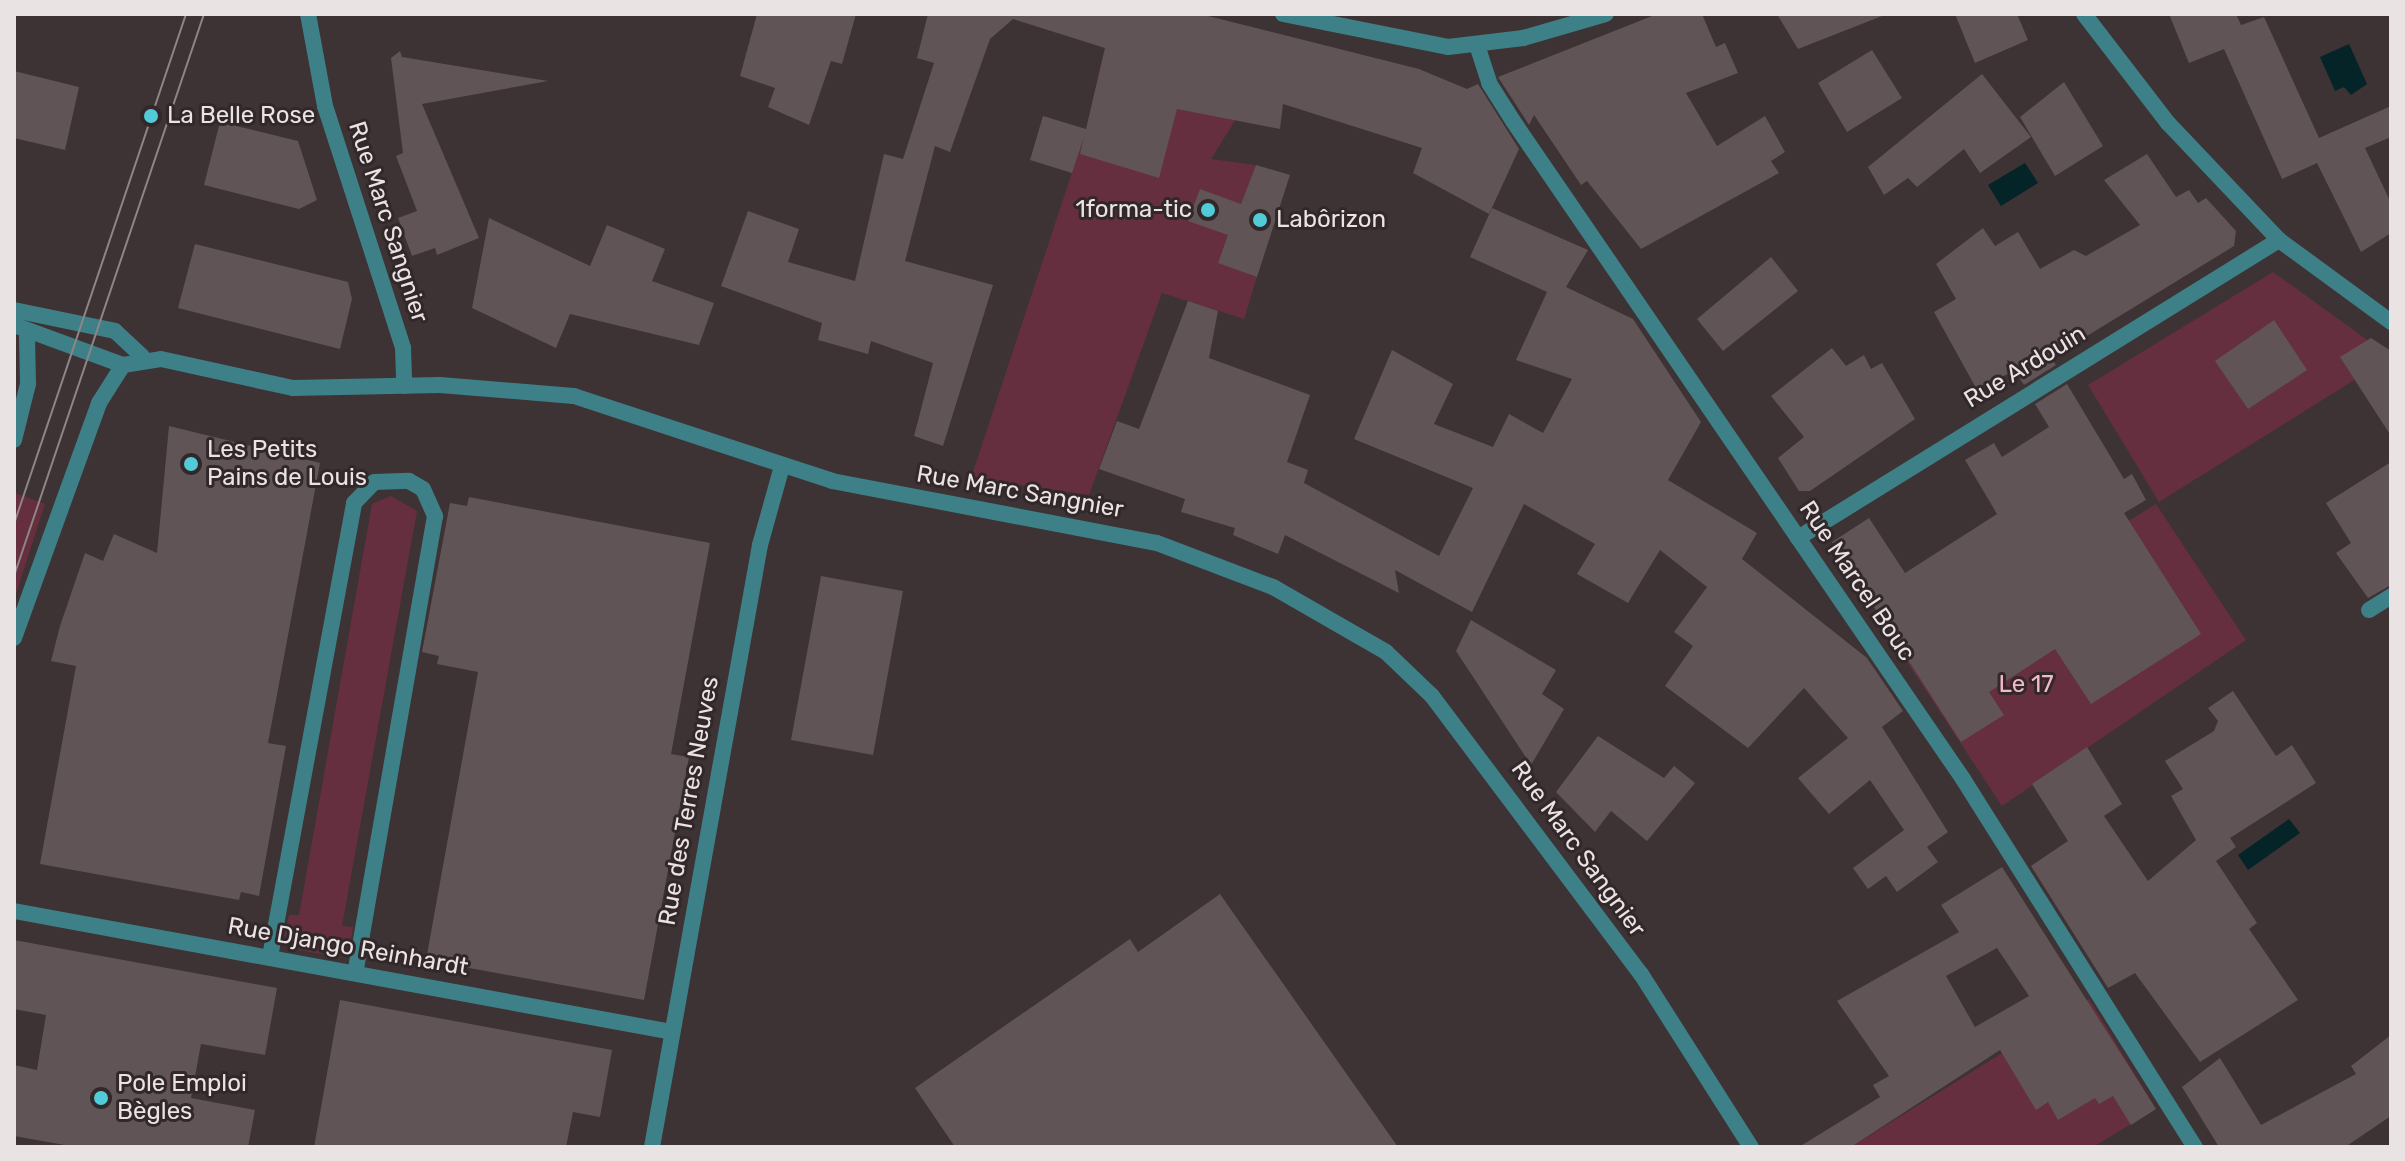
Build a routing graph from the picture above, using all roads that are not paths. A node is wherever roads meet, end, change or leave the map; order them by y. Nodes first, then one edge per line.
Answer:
1 (308, 14) edge
2 (1283, 14) edge
3 (1606, 14) edge
4 (2084, 14) edge
5 (1331, 20) edge
6 (1477, 45) junction
7 (2279, 240) junction
8 (14, 310) edge
9 (2391, 322) edge
10 (21, 330) edge
11 (142, 356) junction
12 (123, 365) junction
13 (404, 386) junction
14 (14, 440) edge
15 (782, 466) junction
16 (1798, 538) junction
17 (2391, 596) edge
18 (2369, 610) dead end
19 (14, 638) edge
20 (14, 911) edge
21 (270, 957) junction
22 (355, 973) junction
23 (672, 1032) junction
24 (652, 1147) edge
25 (1751, 1147) edge
26 (2195, 1147) edge

1 - 13 street, Rue Marc Sangnier
2 - 5 street
3 - 6 street
4 - 7 street
5 - 6 street
6 - 16 street, Rue Marcel Bouc
7 - 9 street
7 - 16 street, Rue Ardouin
8 - 11 street
10 - 12 street
10 - 14 street
11 - 12 street
11 - 13 street
12 - 19 street
13 - 15 street, Rue Marc Sangnier
15 - 23 street, Rue des Terres Neuves
15 - 25 street, Rue Marc Sangnier
16 - 26 street, Rue Marcel Bouc
17 - 18 street
20 - 21 street, Rue Django Reinhardt
21 - 22 street, Rue Django Reinhardt
21 - 22 street
22 - 23 street, Rue Django Reinhardt
23 - 24 street, Rue des Terres Neuves

